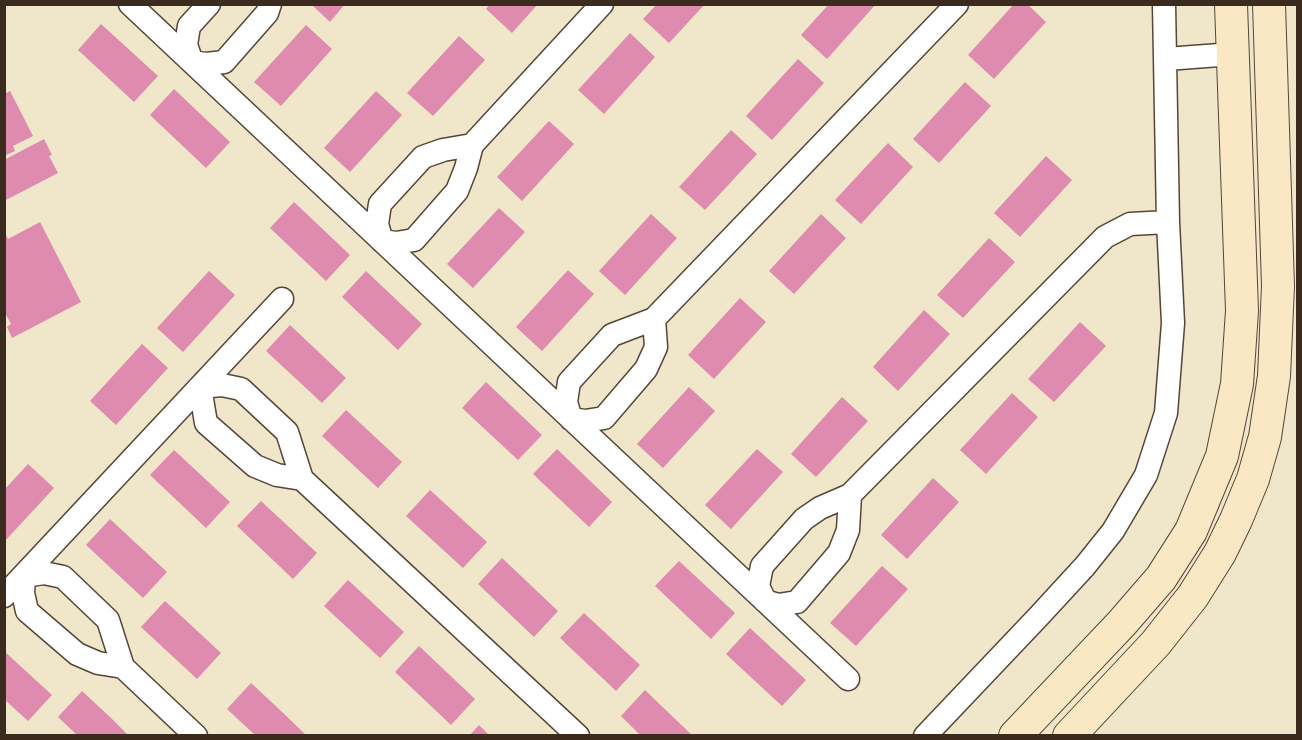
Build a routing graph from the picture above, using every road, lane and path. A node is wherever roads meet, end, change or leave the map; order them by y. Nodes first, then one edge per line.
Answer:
1 (130, 4) edge
2 (209, 4) edge
3 (270, 4) edge
4 (602, 4) edge
5 (957, 4) edge
6 (1164, 4) edge
7 (1231, 4) edge
8 (1269, 4) edge
9 (1233, 54) junction
10 (1166, 59) junction
11 (192, 62) junction
12 (472, 145) junction
13 (1168, 222) junction
14 (382, 241) junction
15 (282, 298) dead end
16 (654, 319) junction
17 (200, 387) junction
18 (571, 419) junction
19 (302, 479) junction
20 (850, 495) junction
21 (24, 576) junction
22 (4, 596) edge
23 (765, 601) junction
24 (123, 667) junction
25 (848, 679) dead end
26 (195, 735) edge
27 (578, 735) edge
28 (925, 735) edge
29 (1015, 735) edge
30 (1069, 735) edge

1 - 11 street
2 - 11 street
3 - 11 street
4 - 12 street
5 - 16 street
6 - 10 street
7 - 9 main road
8 - 30 main road
9 - 10 street
9 - 29 main road
10 - 13 street
11 - 14 street
12 - 14 street
12 - 14 street
13 - 20 street
13 - 28 street
14 - 18 street
15 - 17 street
16 - 18 street
16 - 18 street
17 - 19 street
17 - 19 street
17 - 21 street
18 - 23 street
19 - 27 street
20 - 23 street
20 - 23 street
21 - 22 street
21 - 24 street
21 - 24 street
23 - 25 street
24 - 26 street

